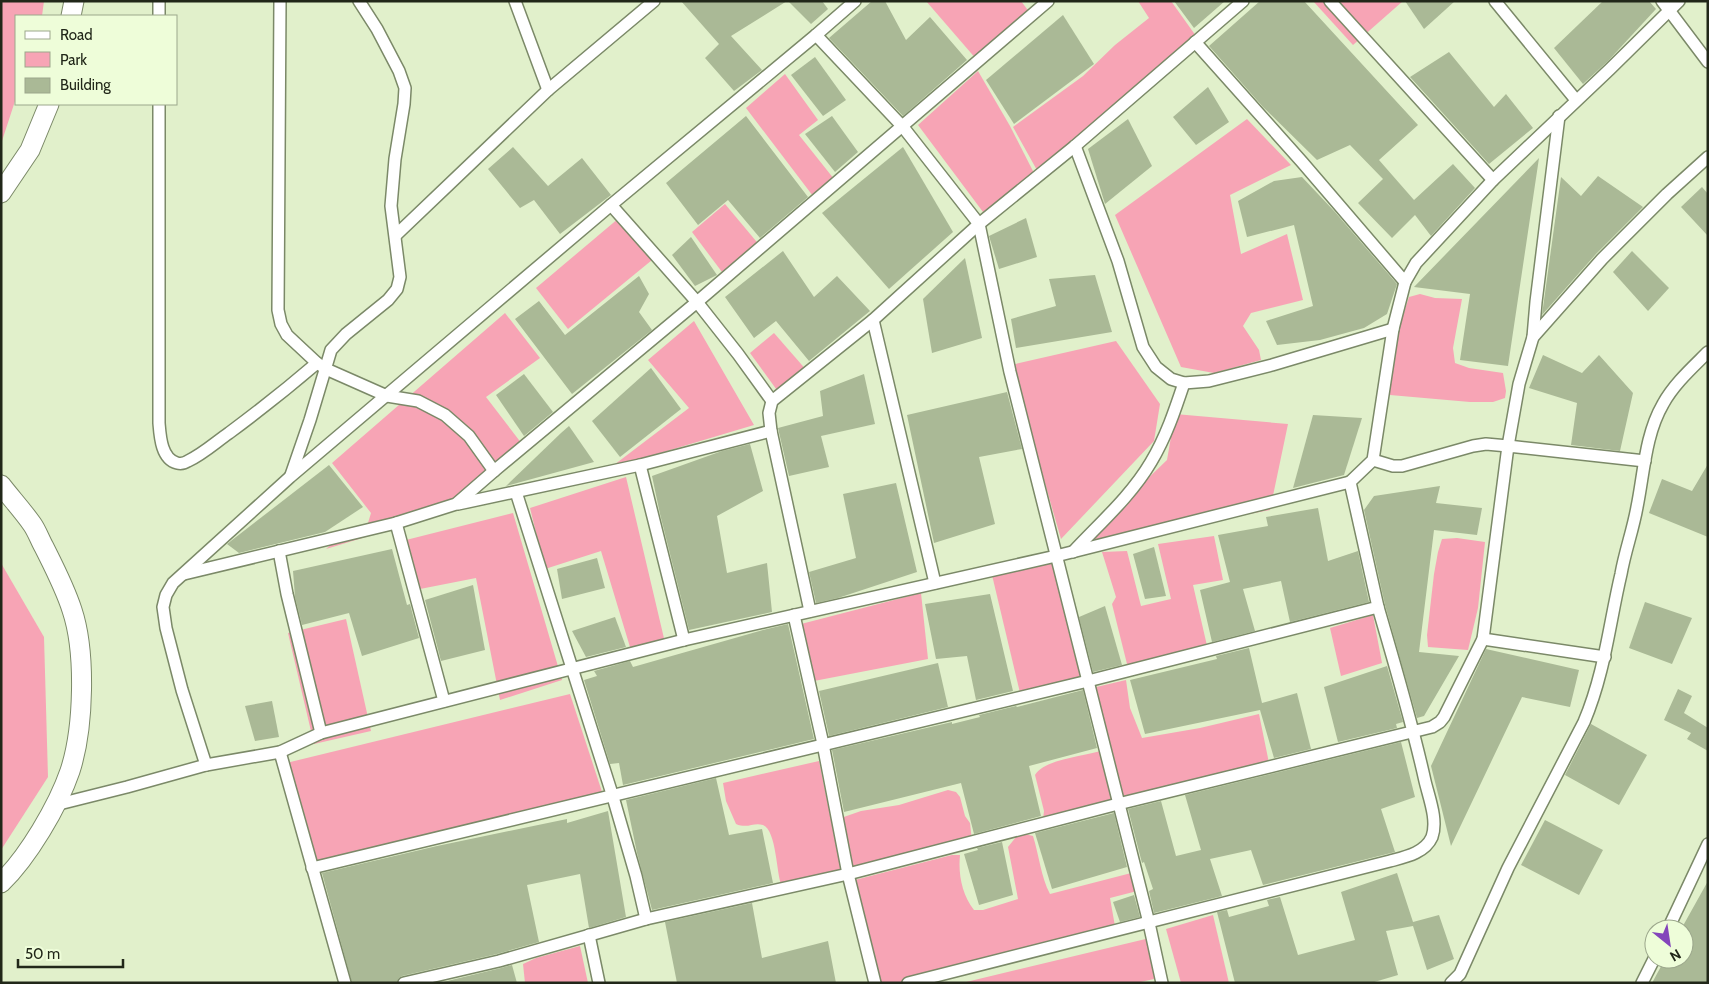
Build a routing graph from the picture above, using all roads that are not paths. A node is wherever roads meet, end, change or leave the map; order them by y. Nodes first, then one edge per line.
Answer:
1 (74, 1) edge
2 (159, 1) edge
3 (280, 1) edge
4 (359, 1) edge
5 (515, 1) edge
6 (855, 1) edge
7 (1048, 1) edge
8 (1243, 1) edge
9 (1330, 1) edge
10 (1495, 1) edge
11 (1679, 1) edge
12 (653, 2) edge
13 (1666, 6) edge
14 (71, 15) edge
15 (159, 15) edge
16 (816, 35) junction
17 (1195, 42) junction
18 (1708, 62) edge
19 (548, 90) junction
20 (1576, 100) junction
21 (49, 105) edge
22 (159, 105) edge
23 (1559, 116) junction
24 (903, 127) junction
25 (1075, 146) junction
26 (1708, 157) edge
27 (1493, 180) junction
28 (1, 193) edge
29 (611, 205) junction
30 (979, 224) junction
31 (396, 235) junction
32 (1405, 282) junction
33 (697, 302) junction
34 (873, 320) junction
35 (1393, 329) junction
36 (1533, 337) junction
37 (1708, 352) edge
38 (322, 366) junction
39 (1184, 383) junction
40 (387, 396) junction
41 (772, 401) junction
42 (771, 431) junction
43 (1508, 446) junction
44 (1373, 460) junction
45 (1645, 461) junction
46 (640, 465) junction
47 (494, 471) junction
48 (290, 477) junction
49 (1350, 482) junction
50 (1, 485) edge
51 (516, 492) junction
52 (456, 504) junction
53 (396, 523) junction
54 (279, 551) junction
55 (1073, 552) junction
56 (1056, 556) junction
57 (184, 574) junction
58 (935, 583) junction
59 (1378, 607) junction
60 (810, 611) junction
61 (794, 615) junction
62 (1483, 639) junction
63 (684, 640) junction
64 (1605, 657) junction
65 (572, 668) junction
66 (1088, 681) junction
67 (444, 701) junction
68 (1414, 732) junction
69 (321, 733) junction
70 (823, 744) junction
71 (280, 752) junction
72 (206, 765) junction
73 (613, 797) junction
74 (1118, 804) junction
75 (55, 805) junction
76 (1708, 844) edge
77 (312, 868) junction
78 (848, 874) junction
79 (1, 883) edge
80 (646, 919) junction
81 (1673, 919) edge
82 (1149, 923) junction
83 (588, 935) junction
84 (1649, 969) edge
85 (344, 983) edge
86 (404, 983) edge
87 (600, 983) edge
88 (875, 983) edge
89 (908, 983) edge
90 (1162, 983) edge
91 (1452, 983) edge
92 (1642, 983) edge

1 - 14 highway
2 - 15 street
3 - 38 street
4 - 31 street
5 - 19 street
6 - 16 street
7 - 24 street
8 - 17 street
9 - 27 street
10 - 20 street
11 - 13 street
12 - 19 street
13 - 18 street
13 - 20 street
16 - 24 street
16 - 29 street
17 - 25 street
17 - 32 street
19 - 31 street
20 - 23 street
21 - 28 highway
22 - 38 street
23 - 27 street
23 - 36 street
24 - 30 street
24 - 33 street
25 - 30 street
25 - 39 street
26 - 36 street
27 - 32 street
29 - 33 street
29 - 40 street
30 - 34 street
30 - 56 street
31 - 38 street
32 - 35 street
33 - 41 street
33 - 47 street
34 - 41 street
34 - 58 street
35 - 39 street
35 - 44 street
36 - 43 street
37 - 45 street
38 - 40 street
38 - 48 street
39 - 55 street
40 - 47 street
40 - 48 street
41 - 42 street
42 - 46 street
42 - 60 street
43 - 44 street
43 - 45 street
43 - 62 street
44 - 49 street
45 - 64 street
46 - 51 street
46 - 63 street
47 - 52 street
48 - 57 street
49 - 55 street
49 - 59 street
50 - 75 highway
51 - 52 street
51 - 65 street
52 - 53 street
53 - 54 street
53 - 67 street
54 - 57 street
54 - 69 street
55 - 56 street
56 - 58 street
56 - 66 street
57 - 72 street
58 - 60 street
59 - 66 street
59 - 68 street
60 - 61 street
61 - 63 street
61 - 70 street
62 - 64 street
62 - 68 street
63 - 65 street
64 - 91 street
65 - 67 street
65 - 73 street
66 - 70 street
66 - 74 street
67 - 69 street
68 - 74 street
68 - 82 street
69 - 71 street
70 - 73 street
70 - 78 street
71 - 72 street
71 - 77 street
72 - 75 street
73 - 77 street
73 - 80 street
74 - 78 street
74 - 82 street
75 - 79 highway
76 - 81 street
77 - 85 street
78 - 80 street
78 - 88 street
80 - 83 street
82 - 89 street
82 - 90 street
83 - 86 street
83 - 87 street
84 - 92 street

